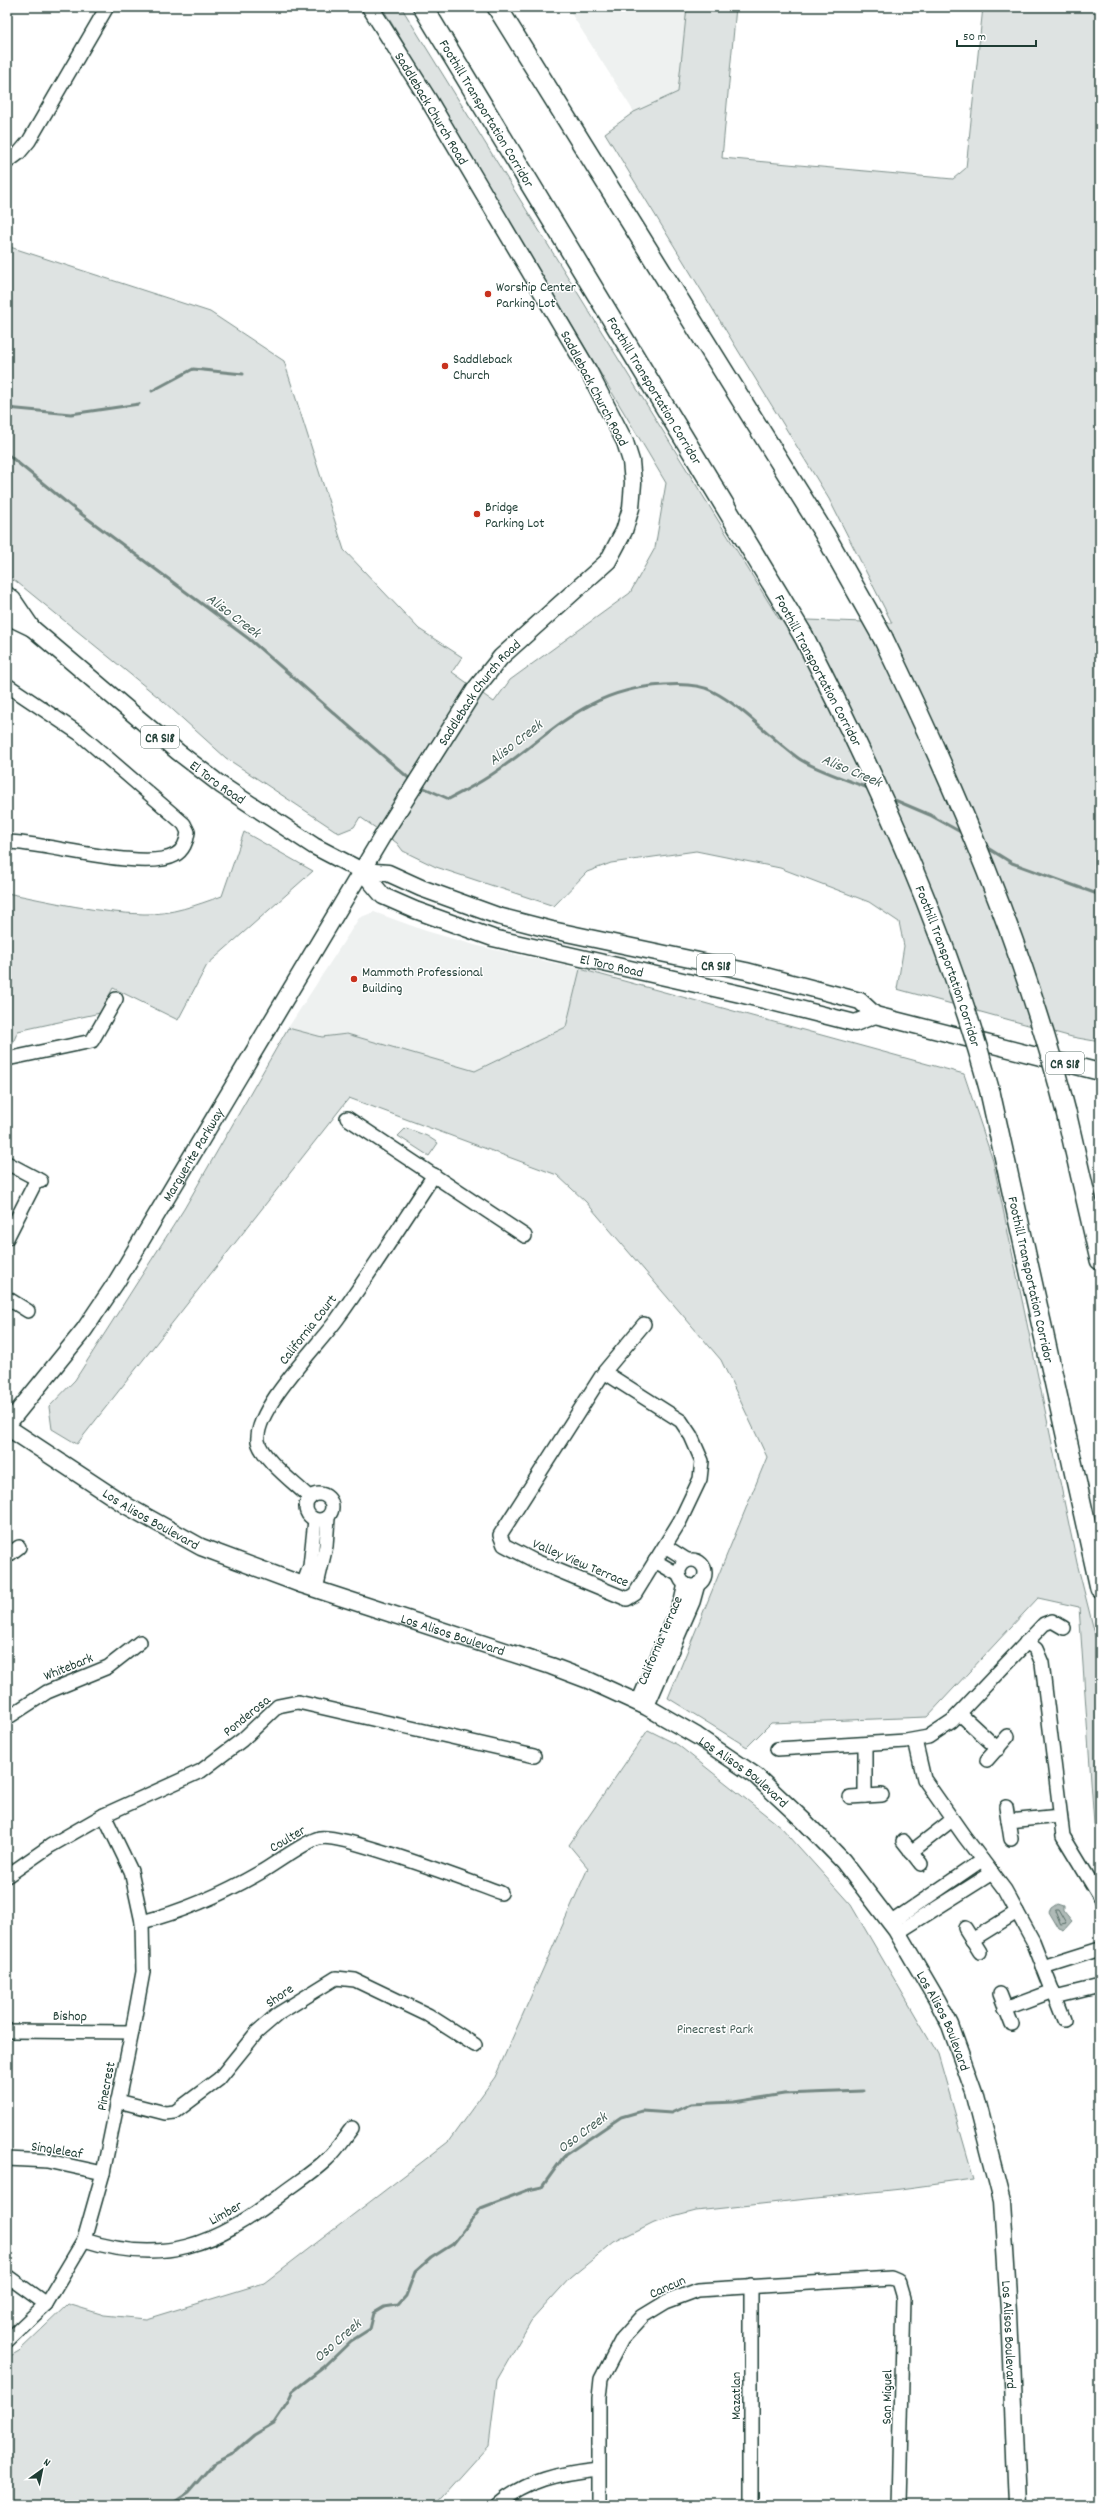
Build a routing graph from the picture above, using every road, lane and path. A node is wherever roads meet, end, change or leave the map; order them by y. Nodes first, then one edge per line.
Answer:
1 (370, 7) edge
2 (416, 7) edge
3 (423, 7) edge
4 (497, 7) edge
5 (508, 7) edge
6 (106, 10) edge
7 (458, 64) junction
8 (576, 136) junction
9 (7, 162) edge
10 (7, 595) edge
11 (7, 616) edge
12 (32, 628) junction
13 (7, 685) edge
14 (7, 842) edge
15 (362, 871) junction
16 (116, 999) dead end
17 (875, 1015) junction
18 (7, 1059) edge
19 (1100, 1072) edge
20 (347, 1118) dead end
21 (7, 1163) edge
22 (434, 1175) junction
23 (525, 1236) dead end
24 (7, 1238) edge
25 (1100, 1260) edge
26 (7, 1298) edge
27 (28, 1311) dead end
28 (644, 1324) dead end
29 (604, 1372) junction
30 (7, 1426) edge
31 (310, 1498) junction
32 (321, 1519) junction
33 (665, 1546) junction
34 (19, 1547) dead end
35 (7, 1556) edge
36 (687, 1560) junction
37 (655, 1561) junction
38 (687, 1581) junction
39 (309, 1587) junction
40 (1100, 1588) edge
41 (1064, 1628) dead end
42 (140, 1642) dead end
43 (1026, 1642) junction
44 (642, 1705) junction
45 (960, 1714) junction
46 (7, 1718) edge
47 (1008, 1736) dead end
48 (915, 1740) junction
49 (865, 1744) junction
50 (777, 1749) dead end
51 (998, 1749) junction
52 (534, 1756) dead end
53 (987, 1760) dead end
54 (882, 1795) dead end
55 (850, 1796) dead end
56 (865, 1796) junction
57 (1006, 1807) dead end
58 (104, 1815) junction
59 (1060, 1816) junction
60 (952, 1820) junction
61 (1008, 1821) junction
62 (1011, 1839) dead end
63 (902, 1841) dead end
64 (911, 1852) junction
65 (982, 1860) junction
66 (921, 1864) dead end
67 (992, 1873) junction
68 (7, 1876) edge
69 (501, 1893) dead end
70 (1100, 1897) edge
71 (1017, 1912) junction
72 (142, 1922) junction
73 (893, 1928) junction
74 (965, 1928) dead end
75 (972, 1940) junction
76 (1100, 1949) edge
77 (980, 1952) dead end
78 (1043, 1967) junction
79 (1100, 1986) edge
80 (1000, 1994) dead end
81 (1054, 1994) junction
82 (1005, 2009) junction
83 (1064, 2020) dead end
84 (1012, 2025) dead end
85 (7, 2031) edge
86 (132, 2032) junction
87 (475, 2045) dead end
88 (118, 2101) junction
89 (352, 2128) dead end
90 (7, 2159) edge
91 (102, 2174) junction
92 (84, 2240) junction
93 (7, 2276) edge
94 (751, 2286) junction
95 (903, 2289) joint
96 (46, 2304) junction
97 (7, 2341) edge
98 (598, 2469) junction
99 (498, 2505) edge
100 (599, 2505) edge
101 (751, 2505) edge
102 (900, 2505) edge
103 (1017, 2505) edge

1 - 15 main road, Saddleback Church Road
2 - 7 highway
3 - 7 highway, Foothill Transportation Corridor
4 - 8 highway
5 - 8 highway
6 - 9 street
7 - 40 highway, Foothill Transportation Corridor, bridge
8 - 25 highway, bridge
10 - 12 main road, El Toro Road / CR S18
11 - 12 main road, El Toro Road / CR S18
12 - 15 main road, El Toro Road / CR S18
13 - 14 street
15 - 17 main road, El Toro Road / CR S18
15 - 17 main road, El Toro Road / CR S18
15 - 30 main road, Marguerite Parkway
16 - 18 street
17 - 19 main road, El Toro Road / CR S18
20 - 22 street
21 - 24 street
22 - 23 street
22 - 31 street, California Court
26 - 27 street
28 - 29 street, Valley View Terrace
29 - 33 street, Valley View Terrace
29 - 37 street, Valley View Terrace
30 - 39 main road, Los Alisos Boulevard
31 - 32 street
31 - 32 street
32 - 39 street
33 - 36 street, California Terrace
33 - 37 street, Valley View Terrace
34 - 35 street
36 - 38 street, California Terrace
36 - 38 street, California Terrace
37 - 38 street, California Terrace
38 - 44 street, California Terrace
39 - 44 main road, Los Alisos Boulevard
41 - 43 street
42 - 46 street, Whitebark
43 - 45 street
43 - 59 street
44 - 73 main road, Los Alisos Boulevard
45 - 48 street
45 - 51 street
47 - 51 street
48 - 49 street
48 - 60 street
49 - 50 street
49 - 56 street
51 - 53 street
52 - 58 street, Ponderosa
54 - 56 street
55 - 56 street
57 - 61 street
58 - 68 street, Ponderosa
58 - 72 street, Pinecrest
59 - 61 street
59 - 70 street
60 - 64 street
60 - 65 street
61 - 62 street
63 - 64 street
64 - 66 street
65 - 67 street
65 - 73 street
67 - 71 street
67 - 73 street
69 - 72 street, Coulter
71 - 75 street
71 - 78 street
72 - 86 street, Pinecrest
73 - 103 main road, Los Alisos Boulevard
74 - 75 street
75 - 77 street
76 - 78 street
78 - 81 street
79 - 81 street
80 - 82 street
81 - 82 street
81 - 83 street
82 - 84 street
85 - 86 street, Bishop
86 - 88 street, Pinecrest
87 - 88 street, Shore
88 - 91 street, Pinecrest
89 - 92 street, Limber
90 - 91 street, Singleleaf
91 - 92 street, Pinecrest
92 - 96 street, Pinecrest
93 - 96 street
94 - 95 street, Cancun
94 - 98 street, Cancun
94 - 101 street, Mazatlan
95 - 102 street, San Miguel
96 - 97 street, Pinecrest
98 - 99 street
98 - 100 street, Cancun

